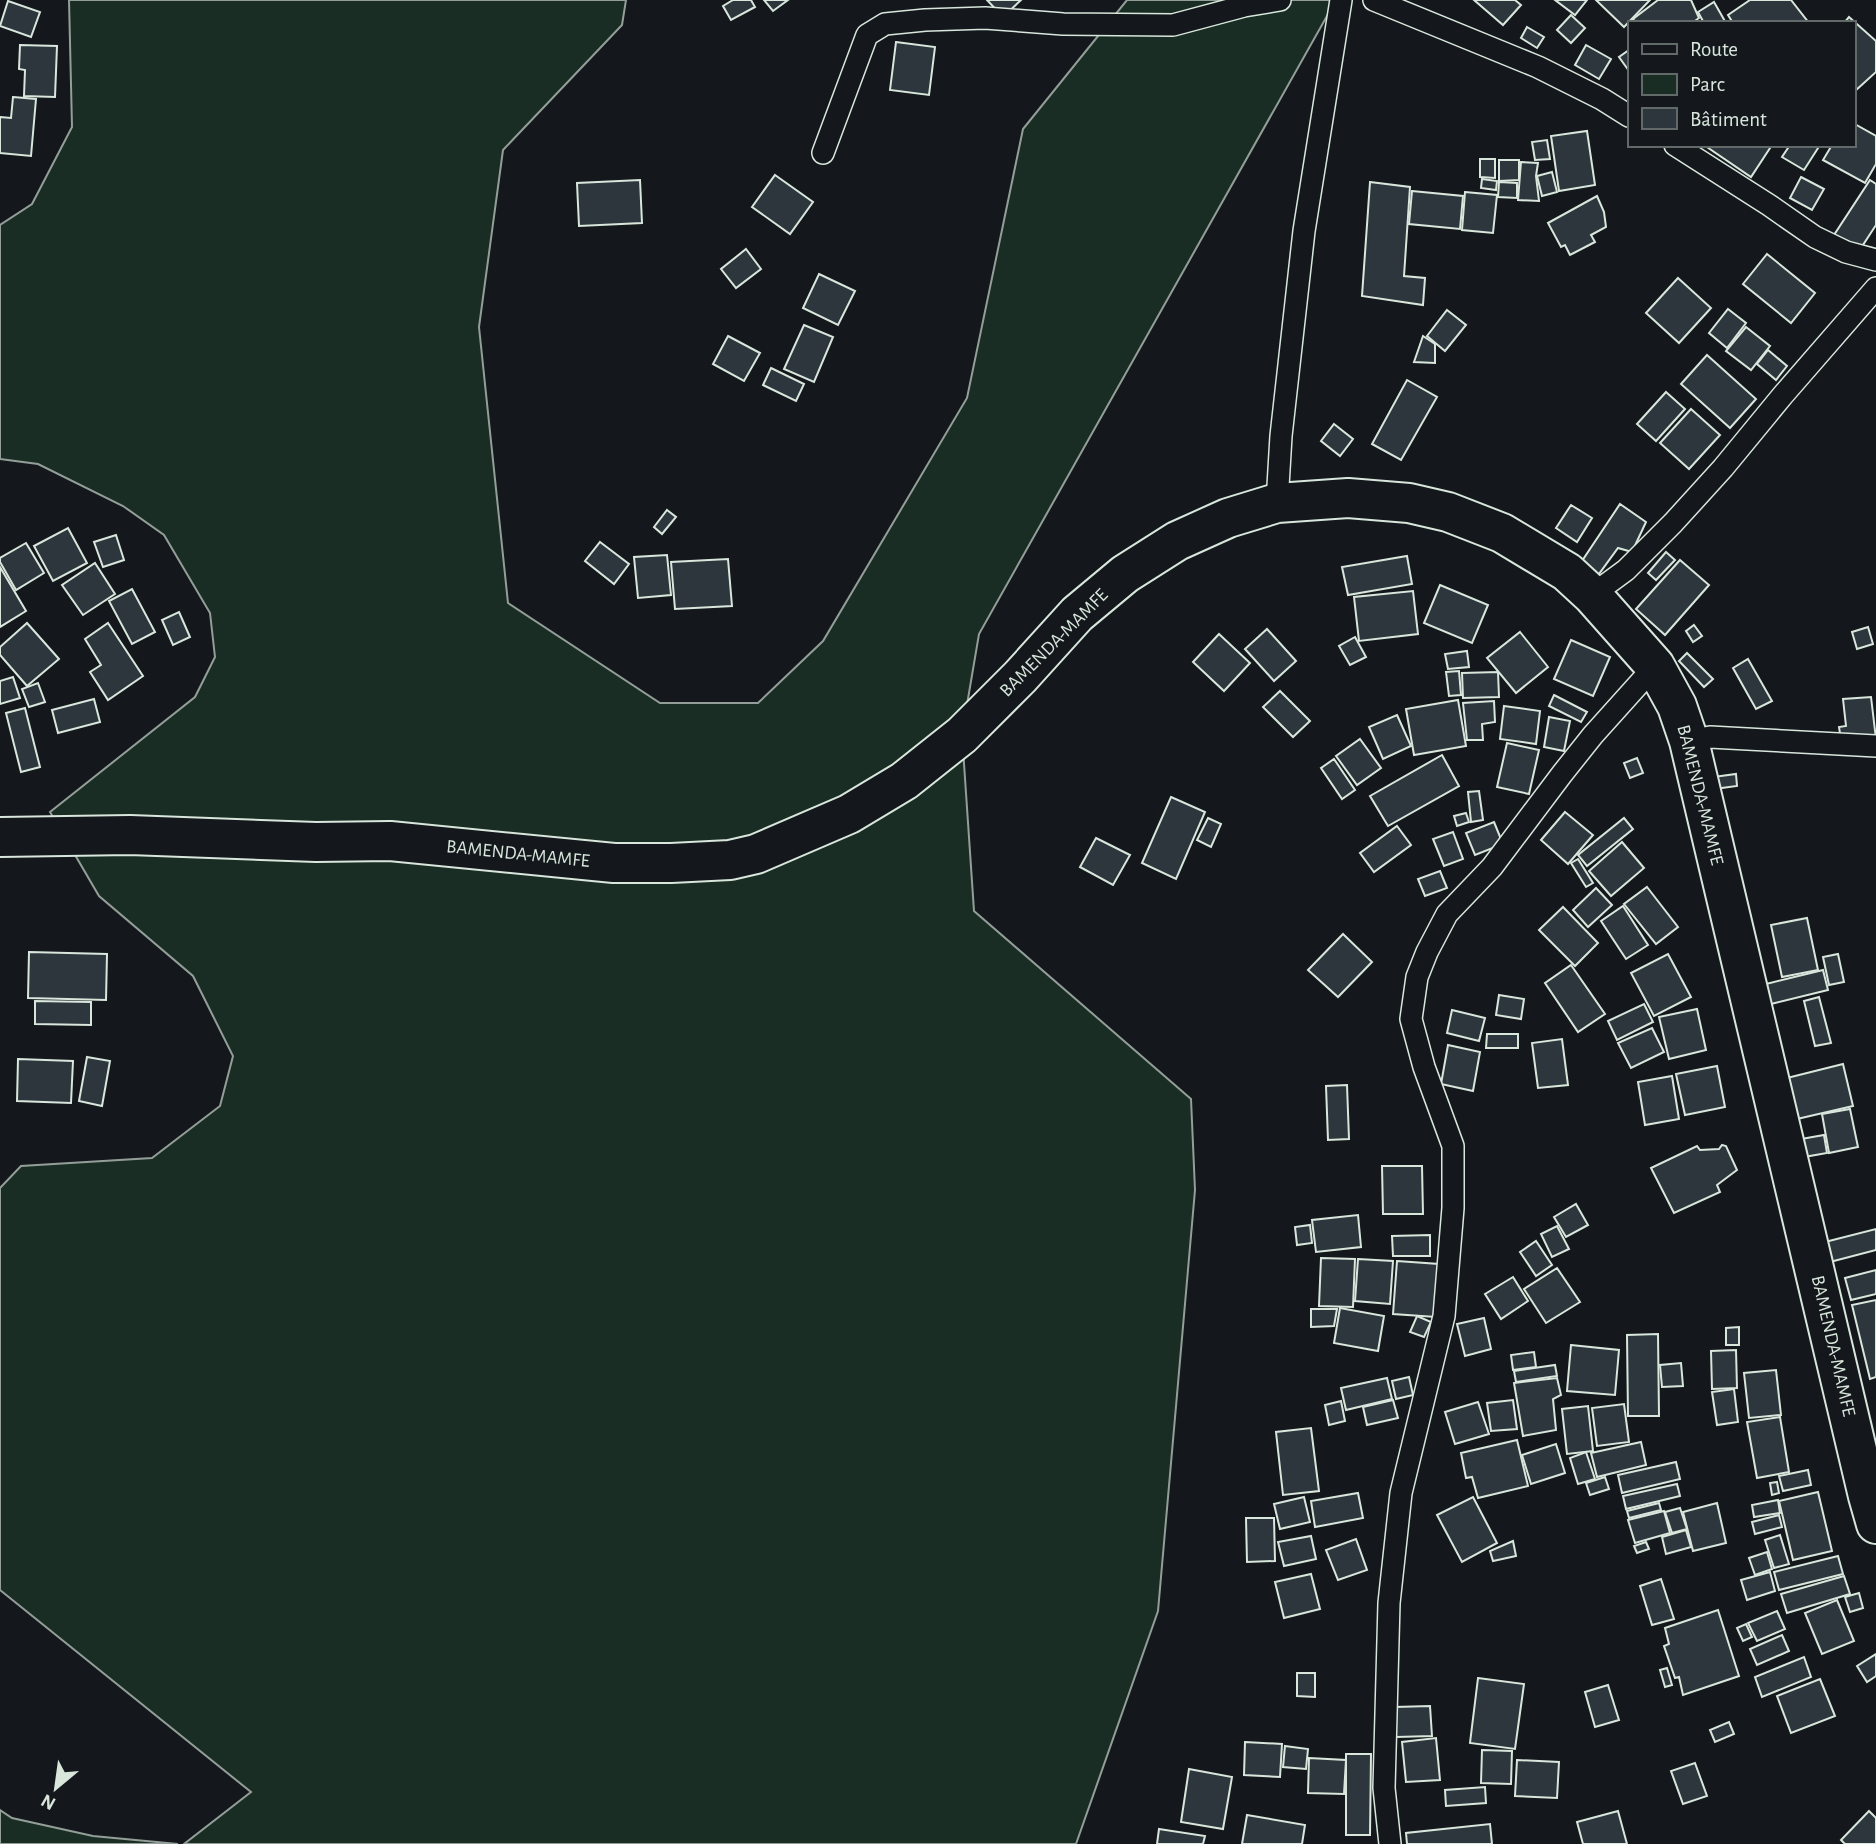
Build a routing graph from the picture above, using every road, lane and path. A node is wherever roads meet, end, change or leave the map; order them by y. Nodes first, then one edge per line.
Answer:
1 (1280, 0) edge
2 (1341, 0) edge
3 (1374, 0) edge
4 (1628, 115) edge
5 (1678, 147) edge
6 (823, 153) dead end
7 (1876, 260) edge
8 (1876, 288) edge
9 (1277, 503) junction
10 (1592, 595) junction
11 (1655, 666) junction
12 (1689, 741) junction
13 (1876, 746) edge
14 (0, 837) edge
15 (1876, 1524) edge
16 (1390, 1844) edge

1 - 6 street
2 - 9 street
3 - 4 street
5 - 7 street
8 - 10 street
9 - 10 highway, BAMENDA-MAMFE
9 - 14 highway, BAMENDA-MAMFE
10 - 11 highway, BAMENDA-MAMFE
11 - 12 highway, BAMENDA-MAMFE
11 - 16 street
12 - 13 street
12 - 15 highway, BAMENDA-MAMFE

